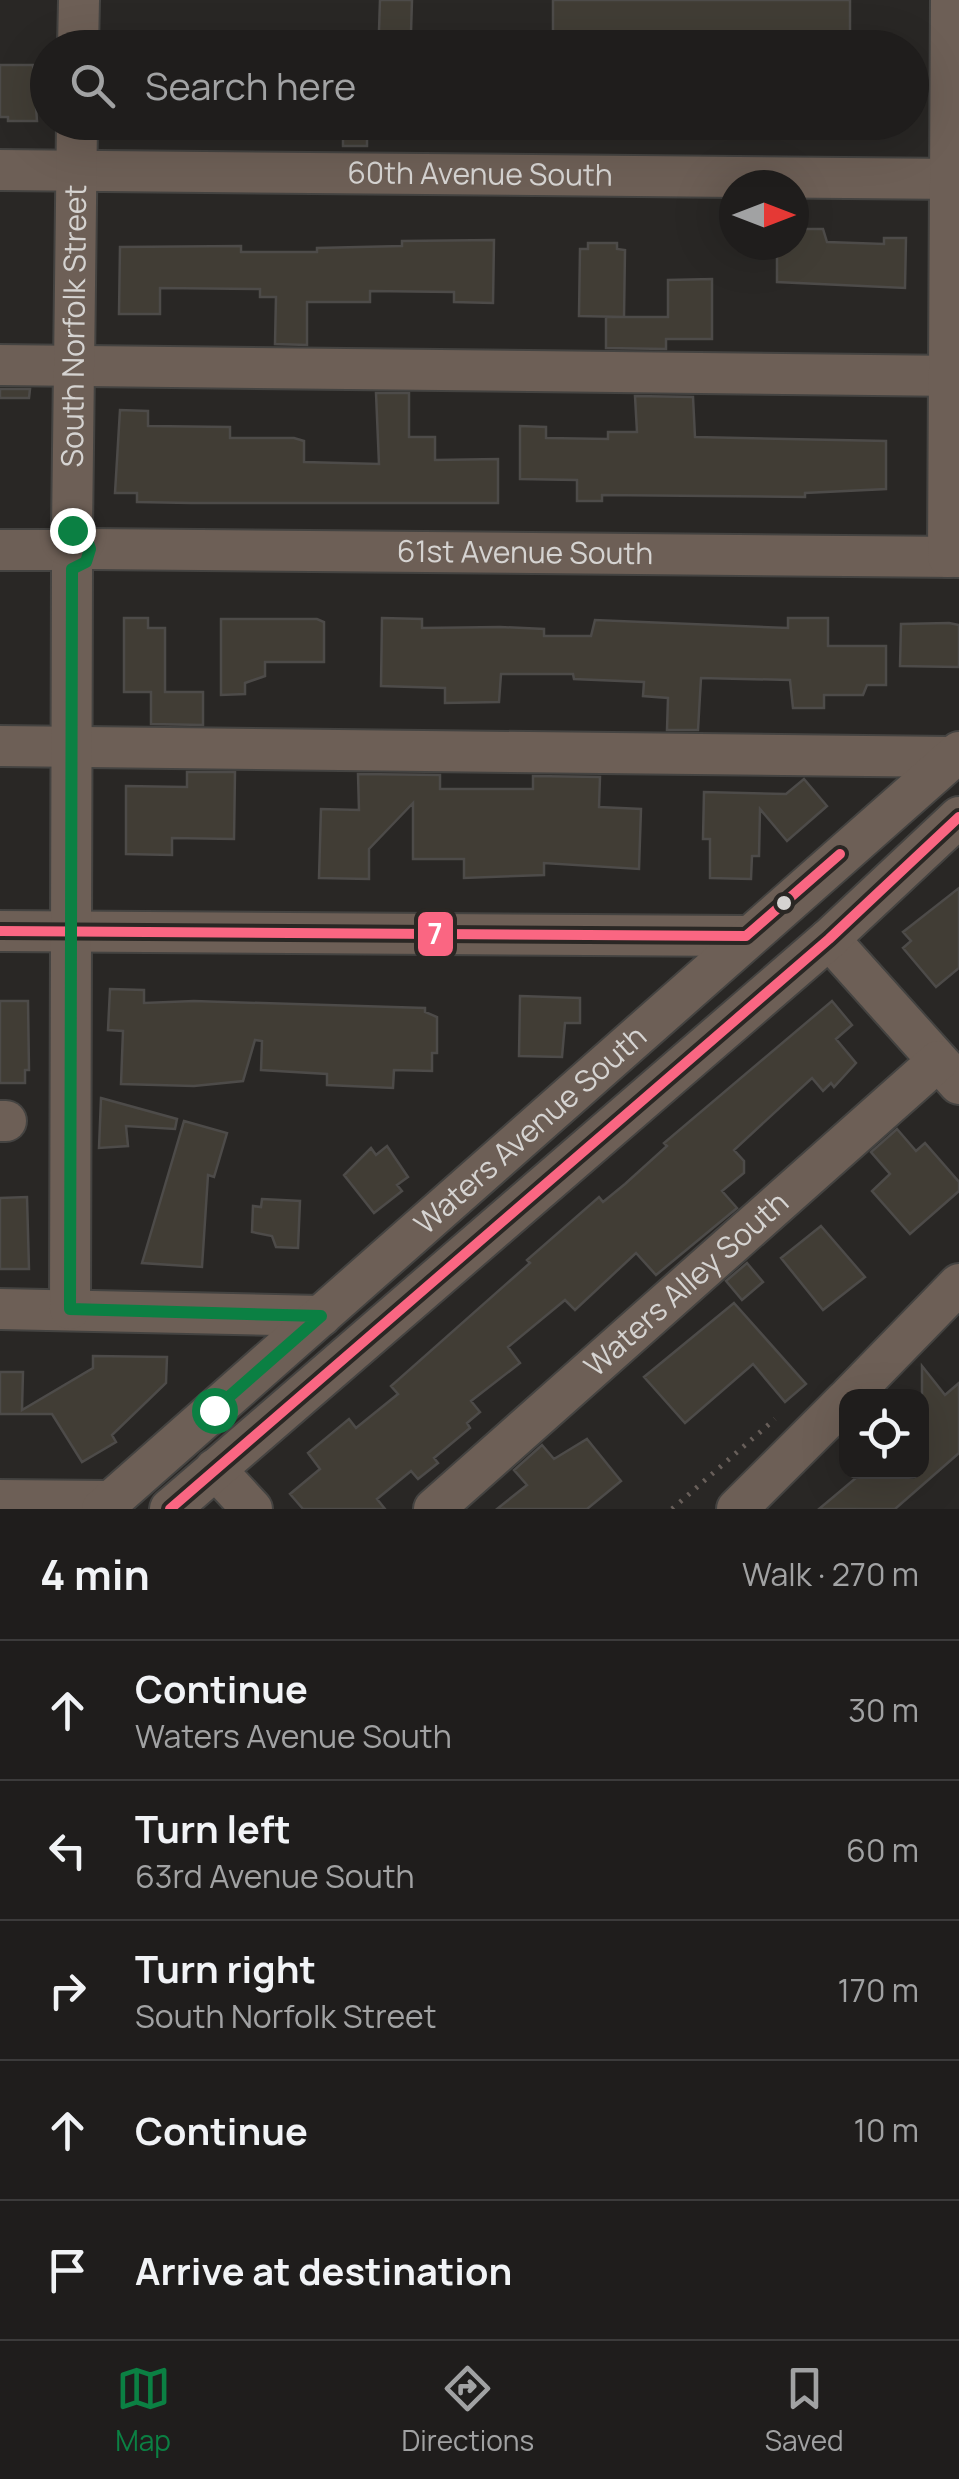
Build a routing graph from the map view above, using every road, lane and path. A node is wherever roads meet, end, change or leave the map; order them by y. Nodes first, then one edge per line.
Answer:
1 (79, 0) edge
2 (951, 0) edge
3 (78, 30) edge
4 (77, 140) edge
5 (0, 170) edge
6 (76, 170) junction
7 (954, 179) edge
8 (0, 366) edge
9 (74, 367) junction
10 (954, 376) edge
11 (0, 550) edge
12 (72, 550) junction
13 (954, 557) edge
14 (0, 746) edge
15 (71, 747) junction
16 (955, 755) edge
17 (959, 817) edge
18 (0, 931) edge
19 (70, 931) junction
20 (746, 936) junction
21 (829, 939) junction
22 (949, 1072) edge
23 (959, 1284) edge
24 (0, 1308) edge
25 (70, 1309) junction
26 (321, 1316) junction
27 (941, 1317) edge
28 (858, 1389) edge
29 (839, 1407) edge
30 (215, 1469) junction
31 (0, 1500) edge
32 (106, 1505) edge
33 (170, 1509) edge
34 (252, 1509) edge
35 (434, 1509) edge
36 (737, 1509) edge

1 - 3 street
2 - 7 street
4 - 6 street, South Norfolk Street
5 - 6 street, 60th Avenue South
6 - 7 street, 60th Avenue South
6 - 9 street, South Norfolk Street
7 - 10 street
8 - 9 street
9 - 10 street
9 - 12 street, South Norfolk Street
10 - 13 street
11 - 12 street, 61st Avenue South
12 - 13 street, 61st Avenue South
12 - 15 street, South Norfolk Street
14 - 15 street
15 - 16 street
15 - 19 street, South Norfolk Street
16 - 20 street, Waters Avenue South
17 - 21 street, Waters Avenue South
18 - 19 street
19 - 20 street
19 - 25 street, South Norfolk Street
20 - 26 street, Waters Avenue South
21 - 22 street
21 - 30 street, Waters Avenue South
22 - 35 street, Waters Alley South
23 - 27 street
24 - 25 street
25 - 26 street
26 - 32 street, Waters Avenue South
27 - 28 street
29 - 36 street
30 - 33 street, Waters Avenue South
30 - 34 street
31 - 32 street

